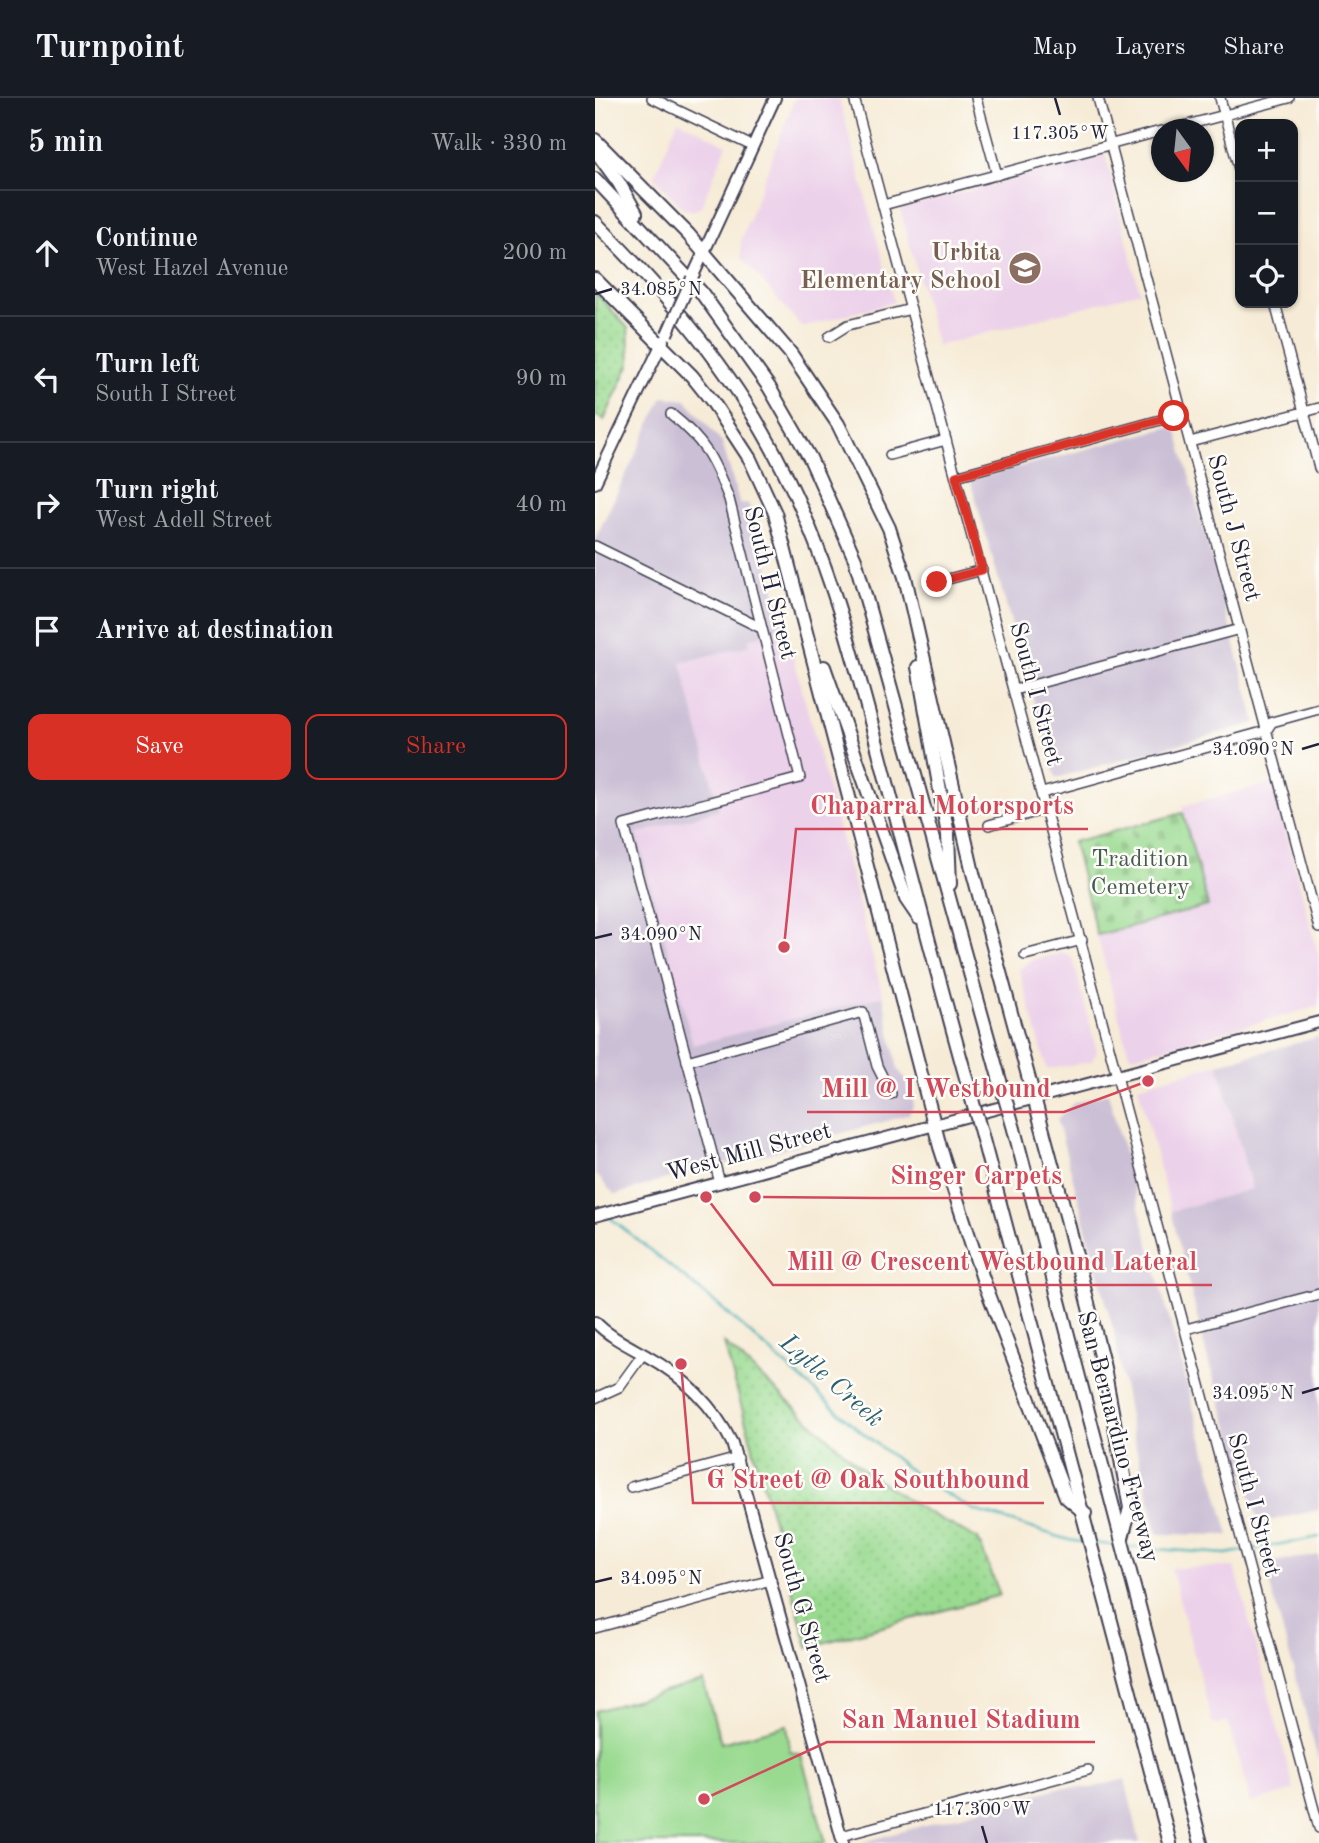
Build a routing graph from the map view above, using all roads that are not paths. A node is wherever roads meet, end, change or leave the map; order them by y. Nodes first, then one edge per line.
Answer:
1 (652, 98) edge
2 (775, 98) edge
3 (854, 98) edge
4 (976, 98) edge
5 (1098, 98) edge
6 (1220, 98) edge
7 (1289, 98) edge
8 (1224, 115) junction
9 (1209, 119) edge
10 (1151, 134) edge
11 (595, 140) edge
12 (1111, 145) junction
13 (752, 146) junction
14 (595, 150) edge
15 (1235, 155) edge
16 (997, 175) junction
17 (595, 179) edge
18 (883, 205) junction
19 (595, 222) edge
20 (644, 229) junction
21 (701, 259) junction
22 (595, 279) edge
23 (1276, 308) edge
24 (911, 309) junction
25 (829, 337) dead end
26 (660, 347) junction
27 (1319, 408) edge
28 (1304, 411) junction
29 (671, 414) dead end
30 (1182, 414) junction
31 (946, 440) junction
32 (1190, 442) junction
33 (890, 455) dead end
34 (1319, 468) edge
35 (863, 470) junction
36 (956, 476) junction
37 (595, 483) edge
38 (780, 531) junction
39 (595, 546) edge
40 (982, 570) junction
41 (937, 582) dead end
42 (759, 626) junction
43 (1240, 629) junction
44 (1014, 690) junction
45 (1319, 709) edge
46 (1266, 731) junction
47 (1042, 793) junction
48 (1046, 809) junction
49 (989, 825) dead end
50 (951, 906) junction
51 (1319, 928) edge
52 (926, 930) junction
53 (1082, 940) junction
54 (1025, 955) dead end
55 (1319, 1022) edge
56 (687, 1061) junction
57 (1118, 1075) junction
58 (891, 1094) dead end
59 (1035, 1098) junction
60 (936, 1126) junction
61 (720, 1183) junction
62 (595, 1216) edge
63 (1319, 1294) edge
64 (595, 1322) edge
65 (1186, 1329) junction
66 (643, 1354) junction
67 (595, 1398) edge
68 (738, 1458) junction
69 (631, 1487) dead end
70 (1085, 1513) junction
71 (1122, 1538) junction
72 (771, 1580) junction
73 (595, 1628) edge
74 (1088, 1770) dead end
75 (1319, 1828) edge
76 (842, 1840) edge
77 (1170, 1843) edge
78 (1201, 1843) edge

1 - 13 street
2 - 13 main road
3 - 18 street, South I Street
4 - 16 street
5 - 12 street, South J Street
6 - 8 street
7 - 8 street
8 - 9 street
8 - 15 street
10 - 12 street
11 - 21 highway
12 - 16 street
12 - 30 street, South J Street
13 - 21 main road
14 - 20 highway
16 - 18 street
17 - 20 highway, San Bernardino Freeway
18 - 24 street, South I Street
19 - 52 highway, San Bernardino Freeway
20 - 50 highway, San Bernardino Freeway
21 - 26 main road, bridge
21 - 35 highway
22 - 26 highway
23 - 28 street
24 - 25 street
24 - 31 street, South I Street
26 - 37 main road
26 - 38 highway
27 - 28 street
28 - 32 street
28 - 34 street
29 - 42 street, South H Street
30 - 32 street, South J Street
30 - 36 street
31 - 33 street
31 - 36 street, South I Street
32 - 43 street, South J Street
35 - 50 highway
35 - 59 highway
36 - 40 street, South I Street
38 - 52 highway
38 - 60 highway
39 - 42 street
40 - 41 street
40 - 44 street, South I Street
42 - 56 street, South H Street
43 - 44 street
43 - 46 street, South J Street
44 - 47 street, South I Street
45 - 46 street
46 - 47 street
46 - 51 street, South J Street
47 - 48 street, South I Street
48 - 49 street
48 - 53 street, South I Street
50 - 71 highway, San Bernardino Freeway, bridge
52 - 70 highway, San Bernardino Freeway, bridge
53 - 54 street
53 - 57 street, South I Street
55 - 57 main road, West Mill Street
56 - 58 street
56 - 61 street
57 - 59 main road, West Mill Street
57 - 65 street, South I Street
59 - 60 main road, West Mill Street
59 - 71 highway
60 - 61 main road, West Mill Street
60 - 70 highway
61 - 62 main road, West Mill Street
63 - 65 street
64 - 66 main road, South G Street
65 - 75 street, South I Street
66 - 67 street
66 - 68 main road, South G Street
68 - 69 street
68 - 72 main road, South G Street
70 - 77 highway, San Bernardino Freeway
71 - 78 highway, San Bernardino Freeway
72 - 73 street
72 - 76 main road, South G Street
74 - 76 street

